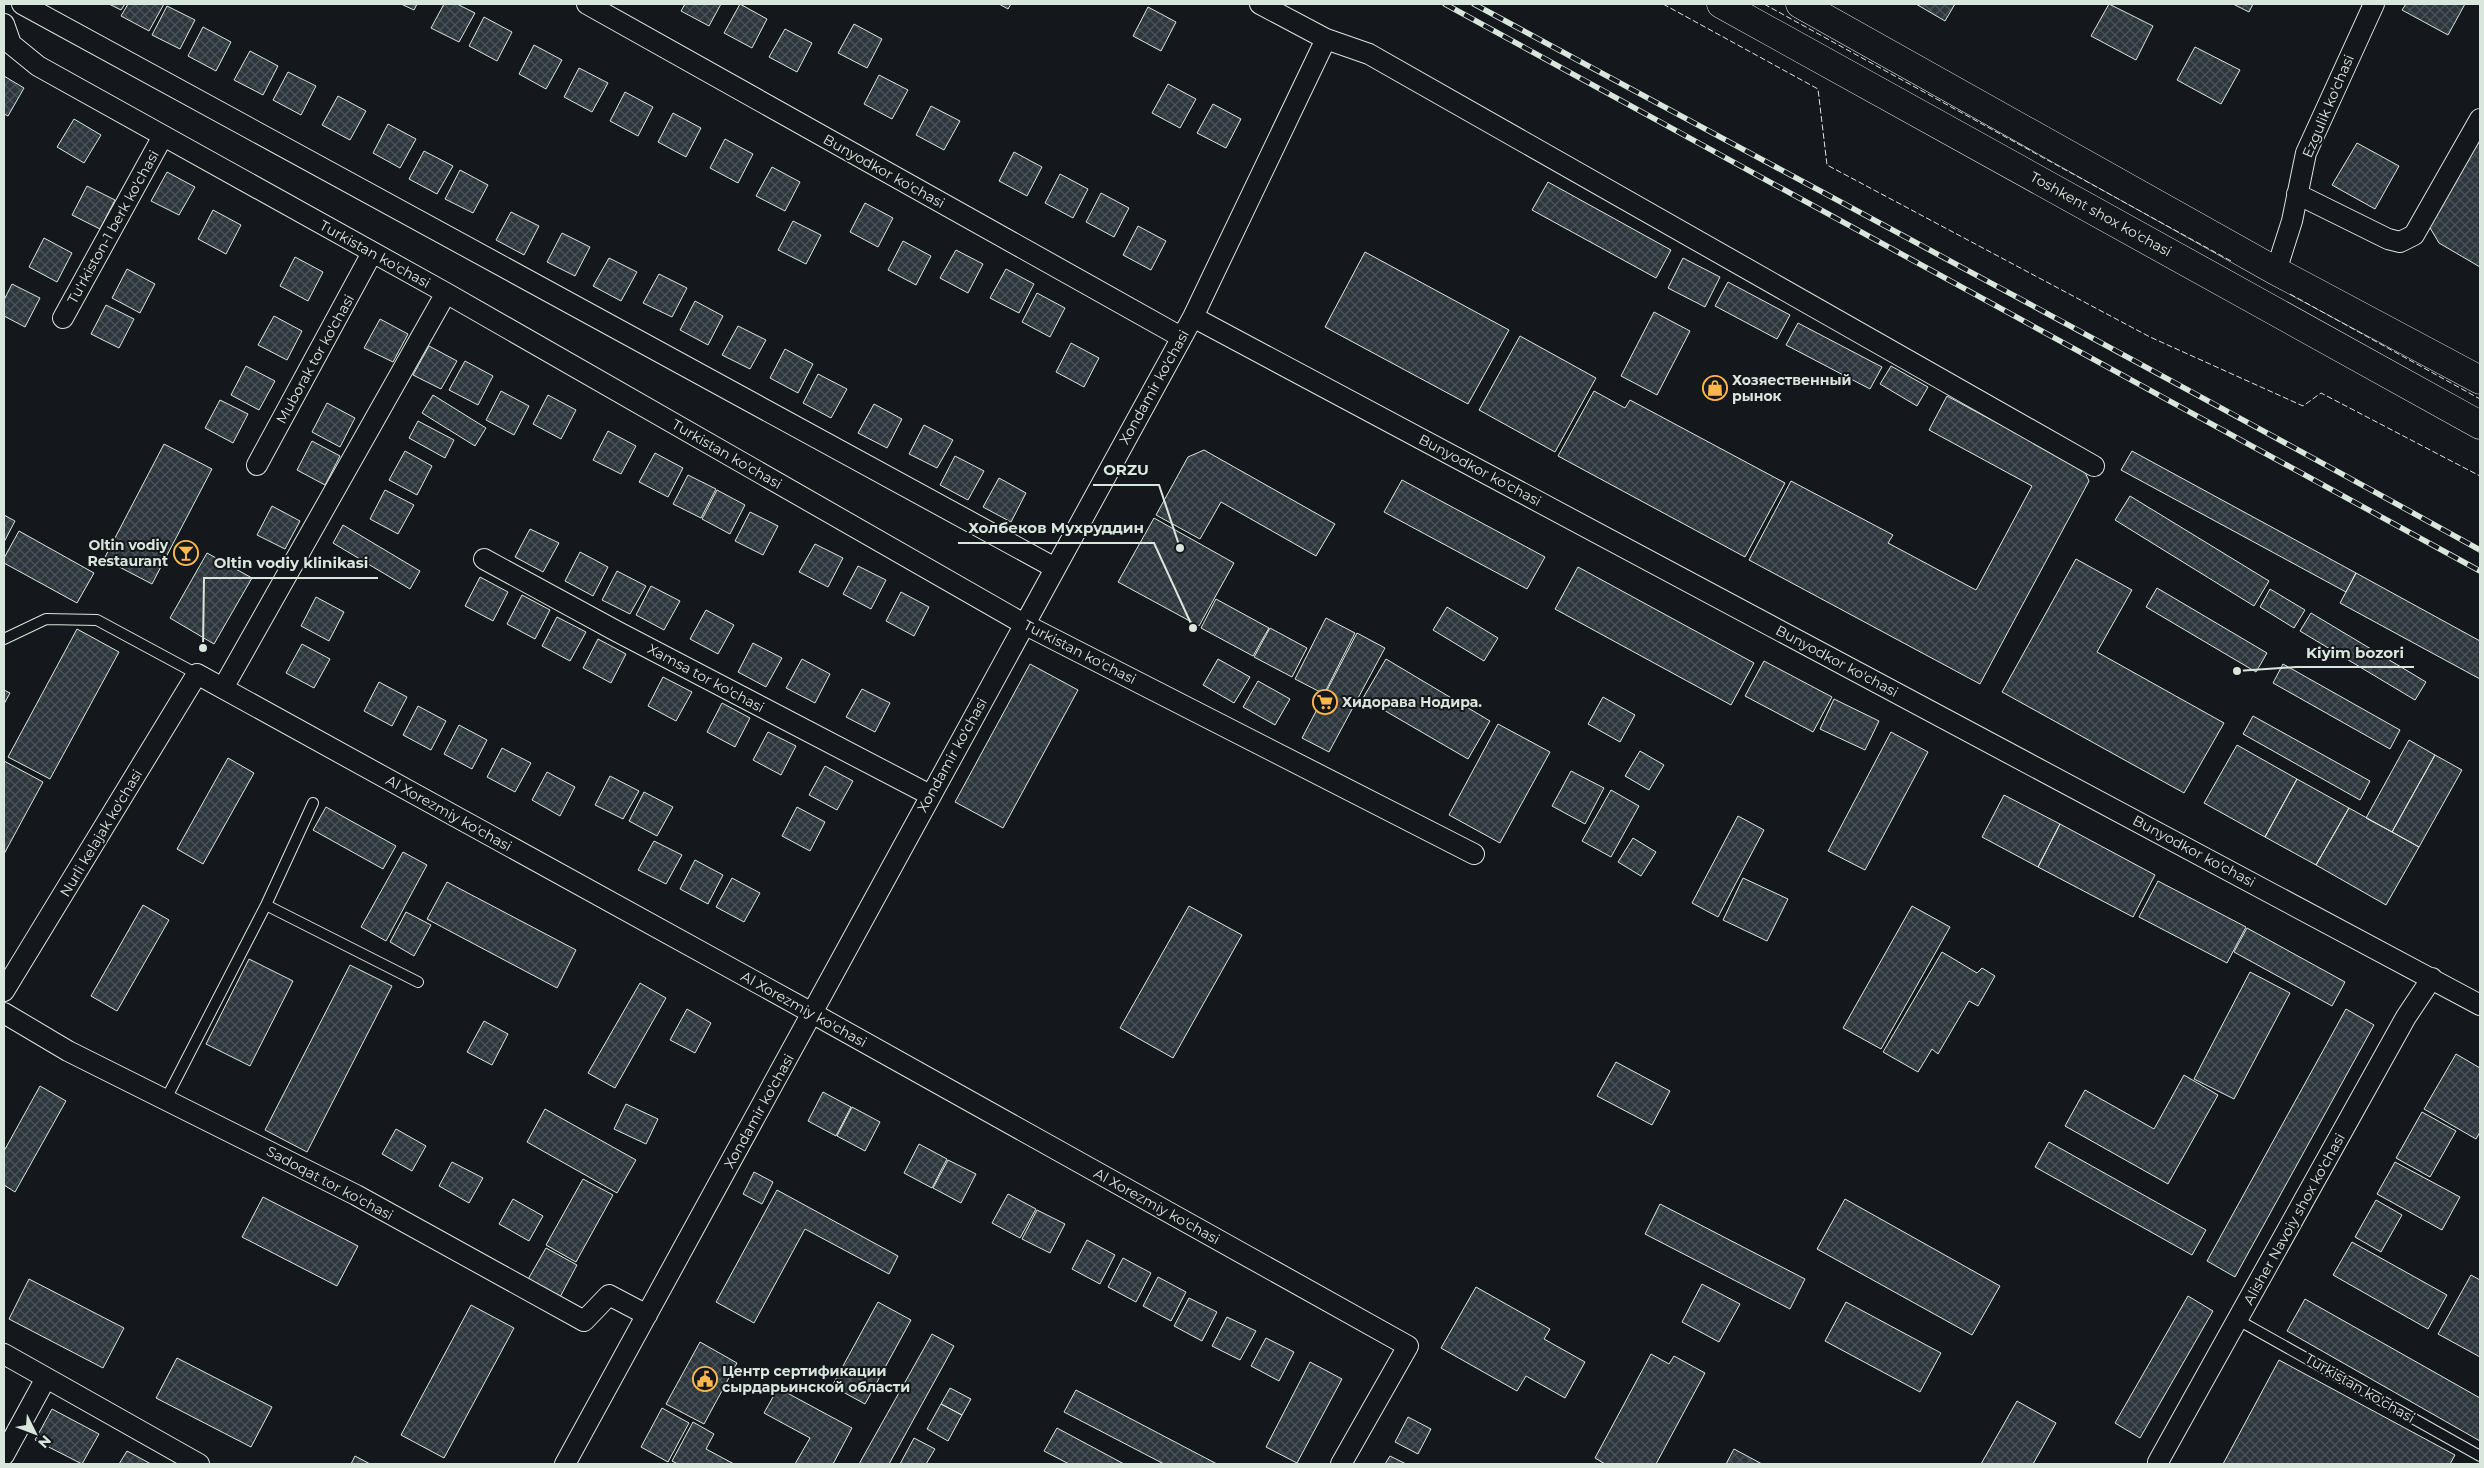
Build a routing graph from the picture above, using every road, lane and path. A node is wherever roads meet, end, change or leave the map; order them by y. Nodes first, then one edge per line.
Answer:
1 (12, 4) edge
2 (22, 4) edge
3 (587, 4) edge
4 (1260, 4) edge
5 (1721, 4) edge
6 (1800, 4) edge
7 (2374, 4) edge
8 (4, 26) edge
9 (1326, 39) junction
10 (2480, 119) edge
11 (163, 136) junction
12 (2298, 194) junction
13 (372, 252) junction
14 (2276, 271) junction
15 (446, 293) junction
16 (1193, 317) junction
17 (63, 318) dead end
18 (1181, 337) junction
19 (2480, 380) edge
20 (2480, 425) edge
21 (257, 465) dead end
22 (2094, 466) dead end
23 (484, 558) dead end
24 (1055, 568) junction
25 (1024, 624) junction
26 (4, 639) edge
27 (197, 674) junction
28 (223, 688) junction
29 (930, 795) junction
30 (313, 803) dead end
31 (1474, 854) dead end
32 (266, 905) junction
33 (2432, 978) junction
34 (418, 982) dead end
35 (4, 991) edge
36 (2480, 1005) edge
37 (4, 1013) edge
38 (812, 1013) junction
39 (166, 1099) junction
40 (647, 1315) junction
41 (2238, 1320) junction
42 (4, 1354) edge
43 (46, 1378) junction
44 (4, 1455) edge
45 (2480, 1456) edge
46 (2158, 1462) dead end
47 (199, 1464) edge
48 (565, 1464) edge
49 (1341, 1464) edge

1 - 8 street, Turkistan ko'chasi
2 - 24 street
3 - 18 street, Bunyodkor ko'chasi
4 - 9 street
5 - 20 highway, Toshkent shox ko'chasi
6 - 14 highway
7 - 12 street, Ezgulik ko'chasi
8 - 11 street, Turkistan ko'chasi
9 - 16 street, Xondamir ko'chasi
9 - 22 street
10 - 12 street
11 - 13 street, Turkistan ko'chasi
11 - 17 street, Tu'rkiston-1 berk ko'chasi
12 - 14 street, Ezgulik ko'chasi
13 - 15 street, Turkistan ko'chasi
13 - 21 street, Muborak tor ko'chasi
14 - 19 highway
15 - 25 street, Turkistan ko'chasi
15 - 28 street
16 - 18 street, Xondamir ko'chasi
16 - 33 street, Bunyodkor ko'chasi
18 - 24 street, Xondamir ko'chasi
23 - 29 street, Xamsa tor ko'chasi
24 - 25 street, Xondamir ko'chasi
25 - 29 street, Xondamir ko'chasi
25 - 31 street, Turkistan ko'chasi
26 - 27 lane
27 - 28 street, Al Xorezmiy ko'chasi
27 - 35 street, Nurli kelajak ko'chasi
28 - 38 street, Al Xorezmiy ko'chasi
29 - 38 street, Xondamir ko'chasi
30 - 32 lane
32 - 34 lane
32 - 39 lane
33 - 36 street, Bunyodkor ko'chasi
33 - 41 street, Alisher Navoiy shox ko'chasi
37 - 39 street, Sadoqat tor ko'chasi
38 - 40 street, Xondamir ko'chasi
38 - 49 street, Al Xorezmiy ko'chasi
39 - 40 street, Sadoqat tor ko'chasi
40 - 48 street, Xondamir ko'chasi
41 - 45 lane, Turkistan ko'chasi
41 - 46 street, Alisher Navoiy shox ko'chasi
42 - 43 street
43 - 44 street
43 - 47 street

